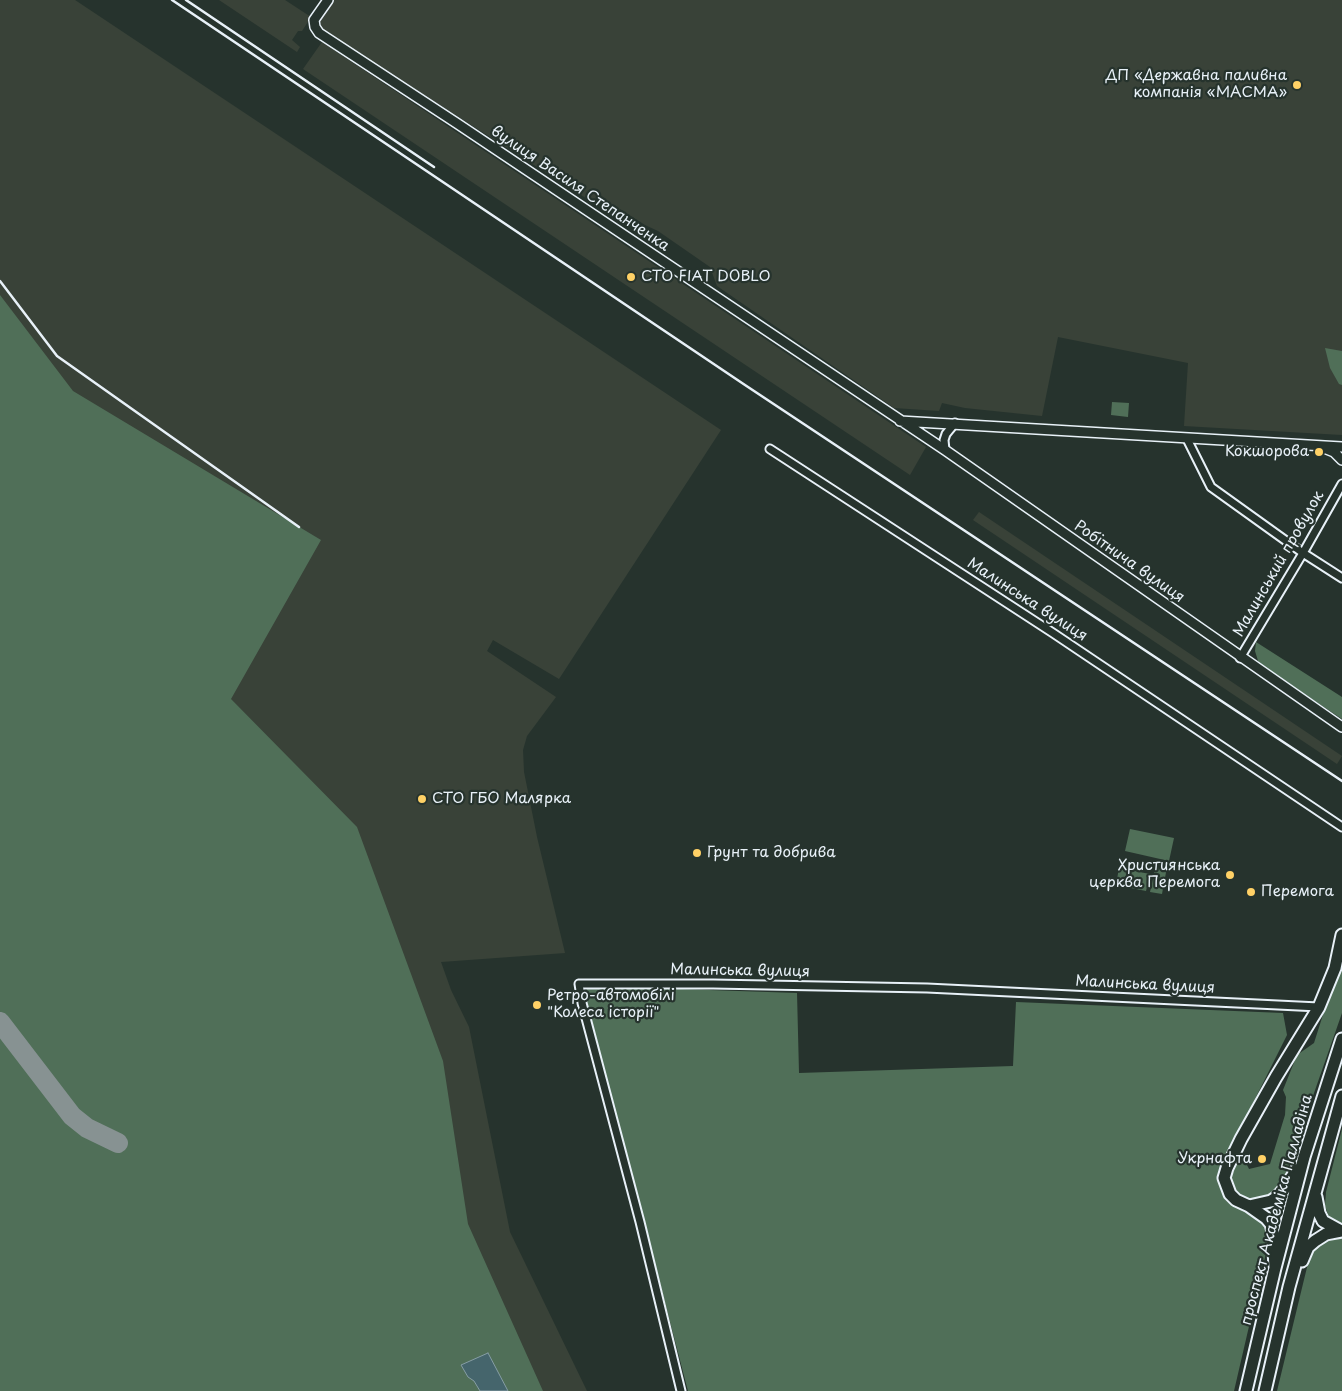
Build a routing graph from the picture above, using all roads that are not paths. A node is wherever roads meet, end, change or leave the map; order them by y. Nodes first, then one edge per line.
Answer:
1 (328, 0) edge
2 (899, 421) junction
3 (955, 423) junction
4 (1187, 439) junction
5 (1320, 446) junction
6 (1342, 447) edge
7 (770, 449) dead end
8 (945, 450) junction
9 (1342, 456) edge
10 (1342, 460) edge
11 (1342, 484) edge
12 (1303, 553) junction
13 (1342, 578) edge
14 (1240, 658) junction
15 (1342, 727) edge
16 (1342, 827) edge
17 (1342, 935) edge
18 (1319, 1007) junction
19 (1342, 1039) edge
20 (1342, 1096) edge
21 (1304, 1157) junction
22 (1317, 1184) junction
23 (1248, 1206) junction
24 (1342, 1231) edge
25 (1275, 1268) junction
26 (1289, 1287) junction
27 (681, 1391) edge
28 (1246, 1391) edge
29 (1265, 1391) edge

1 - 2 street, вулиця Василя Степанченка
2 - 3 street
2 - 8 street, Робітнича вулиця
3 - 4 street
3 - 8 street
4 - 5 street
4 - 12 street
5 - 6 street
5 - 10 street
7 - 16 street, Малинська вулиця
8 - 14 street, Робітнича вулиця
9 - 10 street
11 - 12 street, Малинський провулок
12 - 13 street
12 - 14 street, Малинський провулок
14 - 15 street, Робітнича вулиця
17 - 18 highway
18 - 23 highway
18 - 27 street, Малинська вулиця
19 - 21 highway, проспект Академіка Палладіна
20 - 22 highway
21 - 23 highway
21 - 25 highway, проспект Академіка Палладіна
22 - 24 highway
22 - 26 highway
23 - 25 highway
24 - 26 highway
25 - 28 highway, проспект Академіка Палладіна
26 - 29 highway

